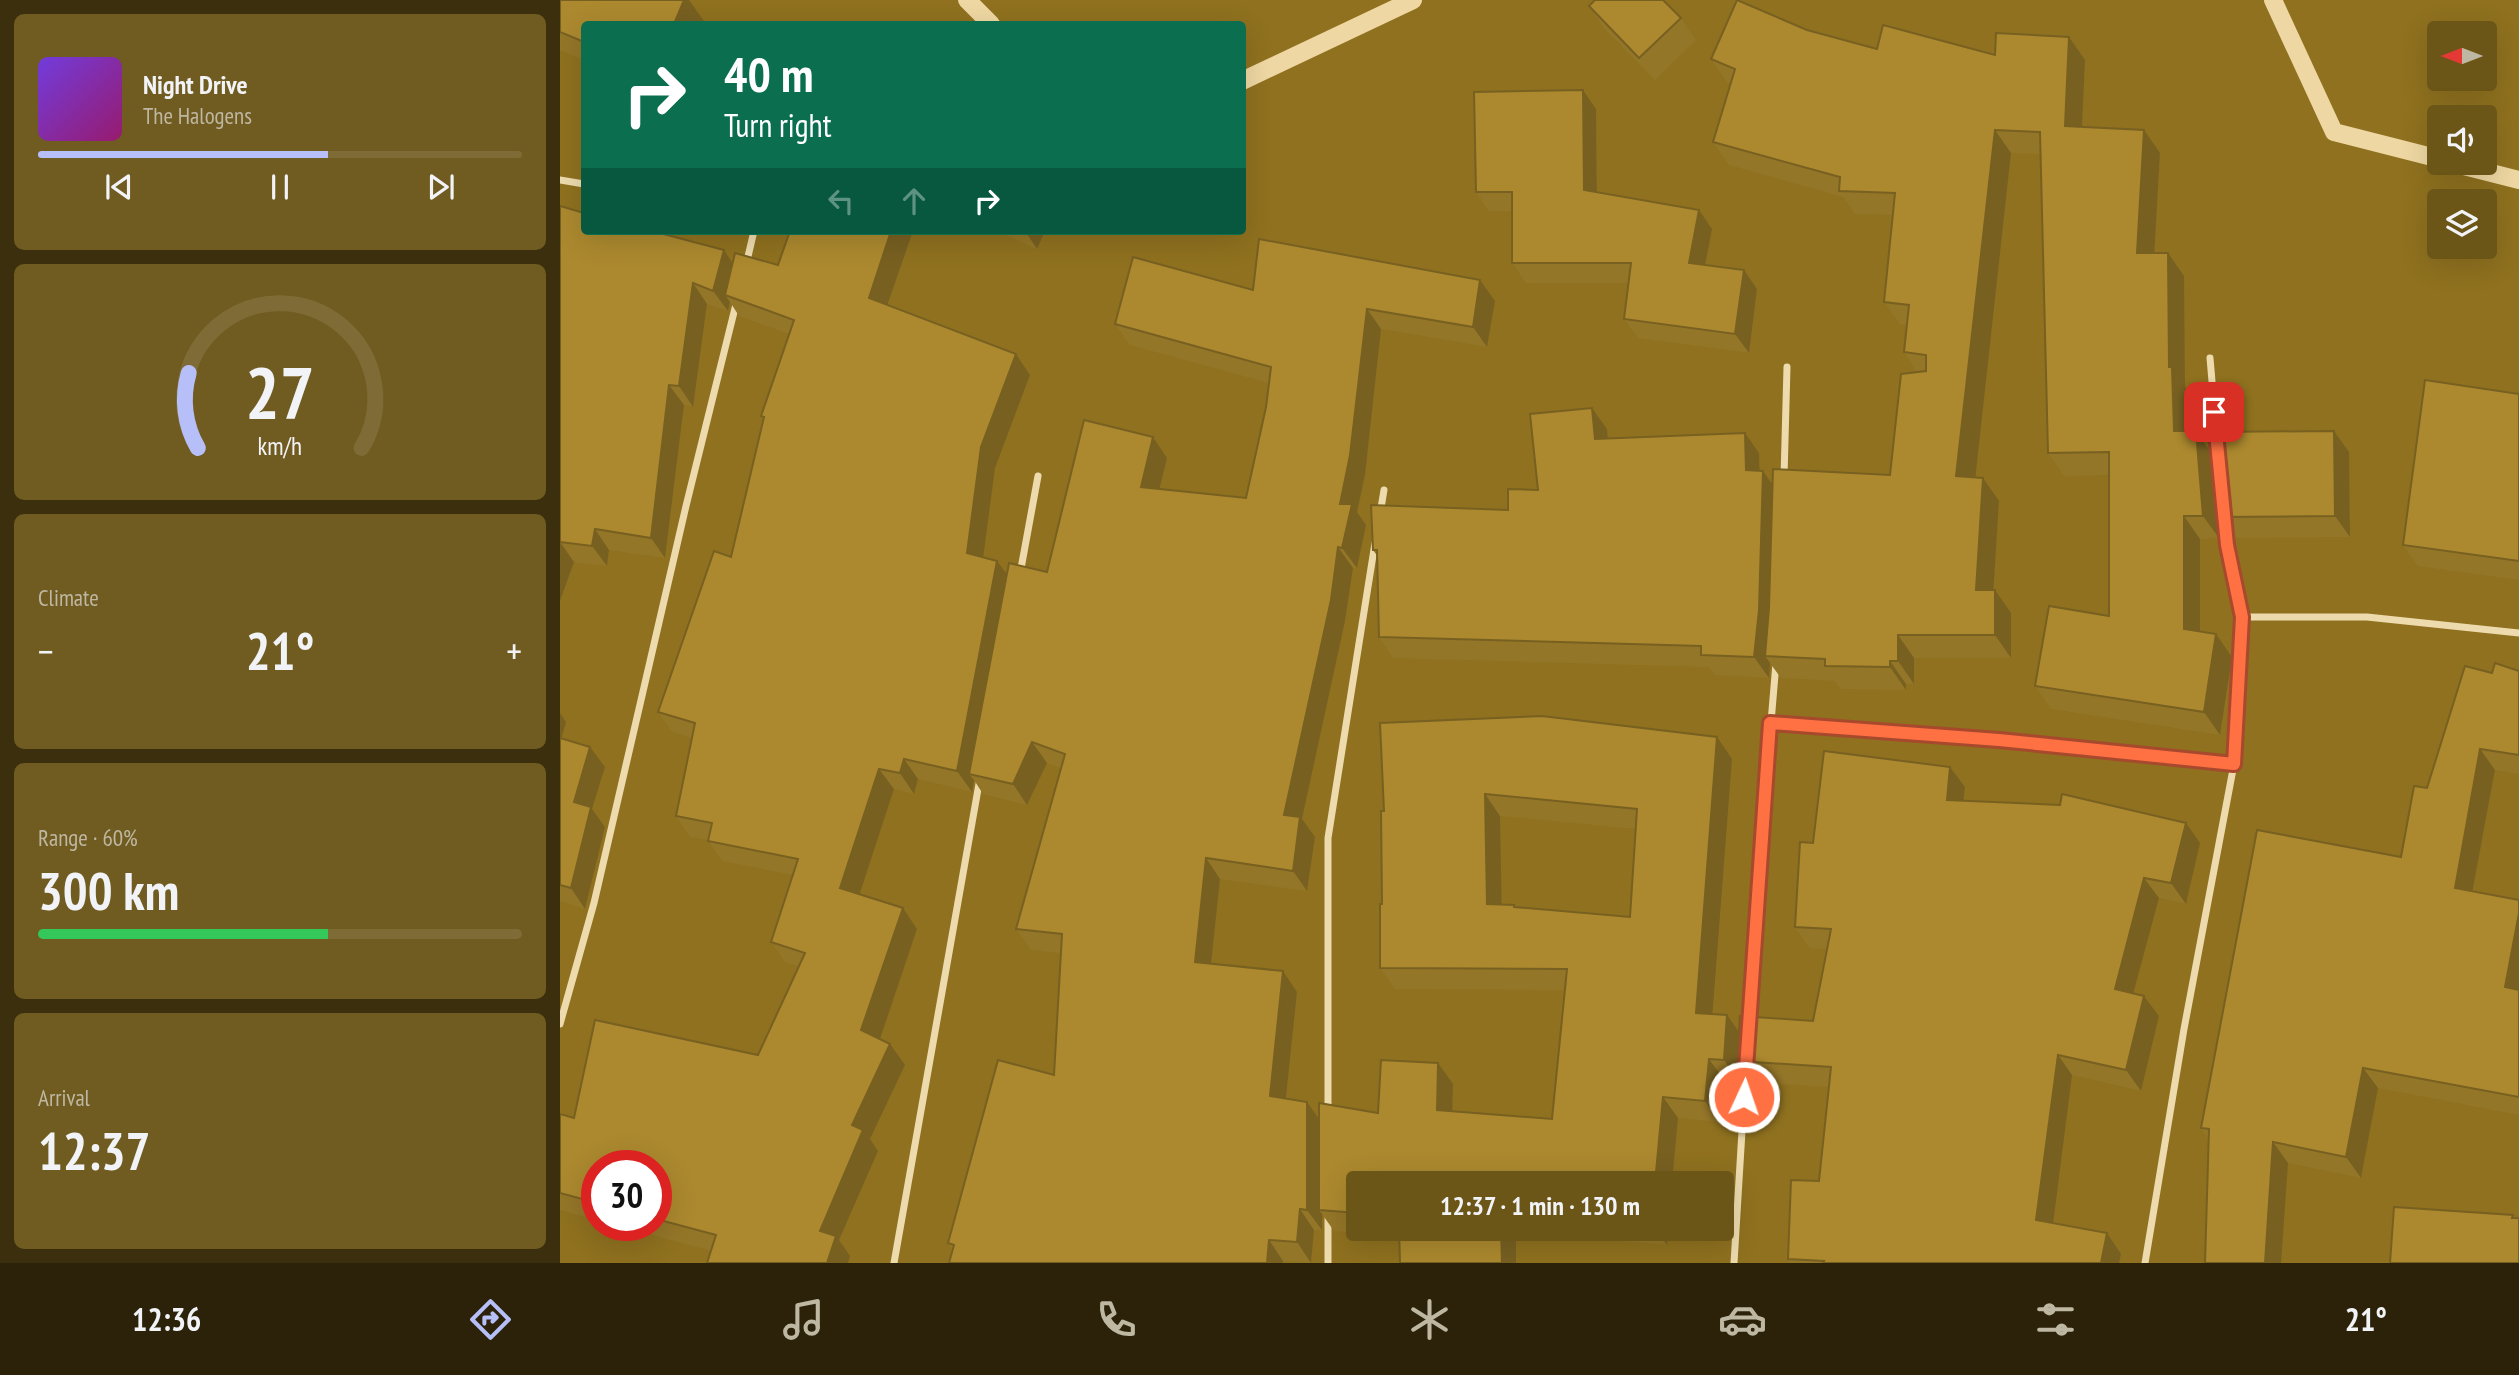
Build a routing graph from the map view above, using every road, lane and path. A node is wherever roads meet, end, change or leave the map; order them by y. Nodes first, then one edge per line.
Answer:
1 (560, 180) edge
2 (581, 184) edge
3 (753, 235) edge
4 (744, 270) edge
5 (738, 296) edge
6 (2210, 358) dead end
7 (1787, 367) dead end
8 (2218, 452) edge
9 (1038, 476) dead end
10 (1384, 490) dead end
11 (1783, 492) edge
12 (2223, 505) edge
13 (1379, 516) edge
14 (1377, 530) edge
15 (1017, 584) edge
16 (2242, 617) junction
17 (2519, 633) edge
18 (1776, 657) edge
19 (1770, 723) junction
20 (2234, 764) junction
21 (981, 773) edge
22 (560, 1024) edge
23 (1748, 1028) edge
24 (1747, 1056) edge
25 (1328, 1127) edge
26 (1328, 1209) edge
27 (894, 1263) edge
28 (1328, 1263) edge
29 (1734, 1263) edge
30 (2146, 1263) edge

1 - 2 street
3 - 4 street
5 - 22 street
6 - 8 street
7 - 11 street
9 - 15 street
10 - 13 street
12 - 16 street
14 - 25 street
16 - 17 street
16 - 20 street
18 - 19 street
19 - 20 street
19 - 23 street
20 - 30 street
21 - 27 street
24 - 29 street
26 - 28 street

